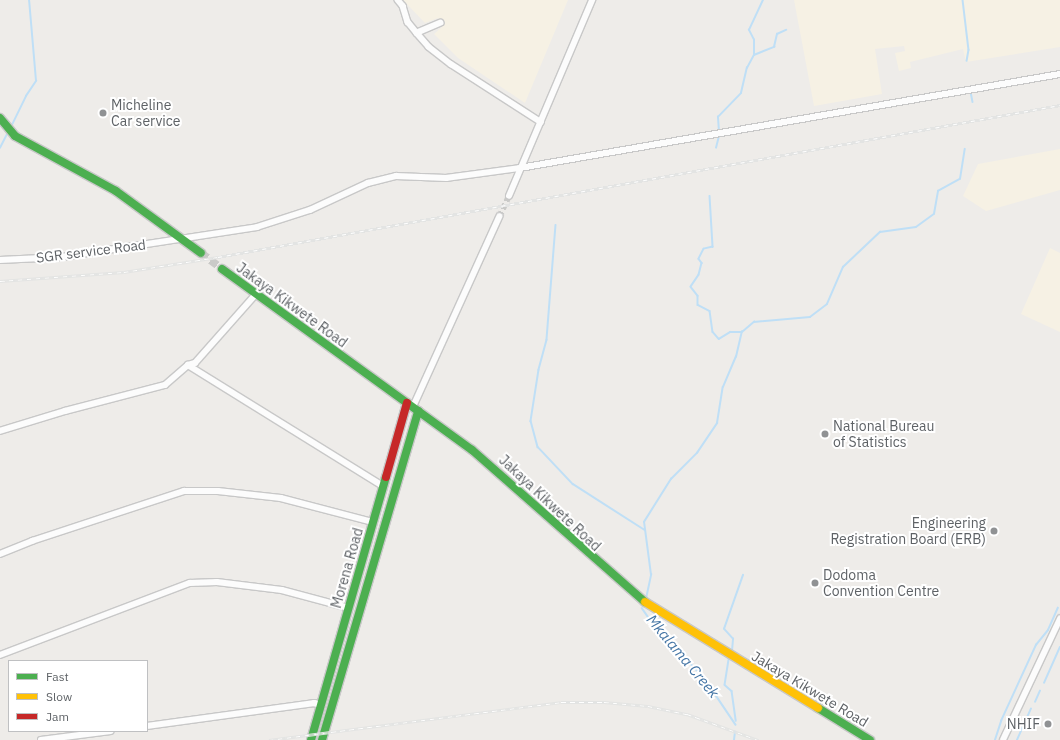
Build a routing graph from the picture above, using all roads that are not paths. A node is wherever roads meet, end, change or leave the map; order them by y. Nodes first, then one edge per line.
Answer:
1 (398, 0) edge
2 (592, 0) edge
3 (441, 22) dead end
4 (417, 33) junction
5 (1060, 74) edge
6 (0, 118) edge
7 (541, 122) junction
8 (520, 168) junction
9 (509, 196) tunnel mouth
10 (499, 217) tunnel mouth
11 (182, 240) junction
12 (201, 253) tunnel mouth
13 (0, 260) edge
14 (222, 269) tunnel mouth
15 (256, 294) junction
16 (188, 365) junction
17 (413, 407) junction
18 (0, 431) edge
19 (383, 486) junction
20 (373, 522) junction
21 (0, 554) edge
22 (349, 608) junction
23 (1060, 618) edge
24 (0, 655) edge
25 (322, 705) junction
26 (148, 726) edge
27 (102, 732) edge
28 (41, 740) edge
29 (312, 740) edge
30 (322, 740) edge
31 (870, 740) edge
32 (1003, 740) edge

1 - 4 street
2 - 7 street
3 - 4 street
4 - 7 street
5 - 8 street, SGR service Road
6 - 11 main road
7 - 8 street
8 - 9 street
8 - 11 street, SGR service Road
10 - 17 street
11 - 12 main road
11 - 13 street, SGR service Road
14 - 15 main road, Jakaya Kikwete Road
15 - 16 street
15 - 17 main road, Jakaya Kikwete Road
16 - 18 street
16 - 19 street
17 - 19 main road, Morena Road
17 - 30 main road, Morena Road
17 - 31 main road, Jakaya Kikwete Road
19 - 20 main road, Morena Road
20 - 21 street
20 - 22 main road, Morena Road
22 - 24 street
22 - 25 main road, Morena Road
23 - 32 street
25 - 26 street
25 - 29 main road, Morena Road
27 - 28 street

